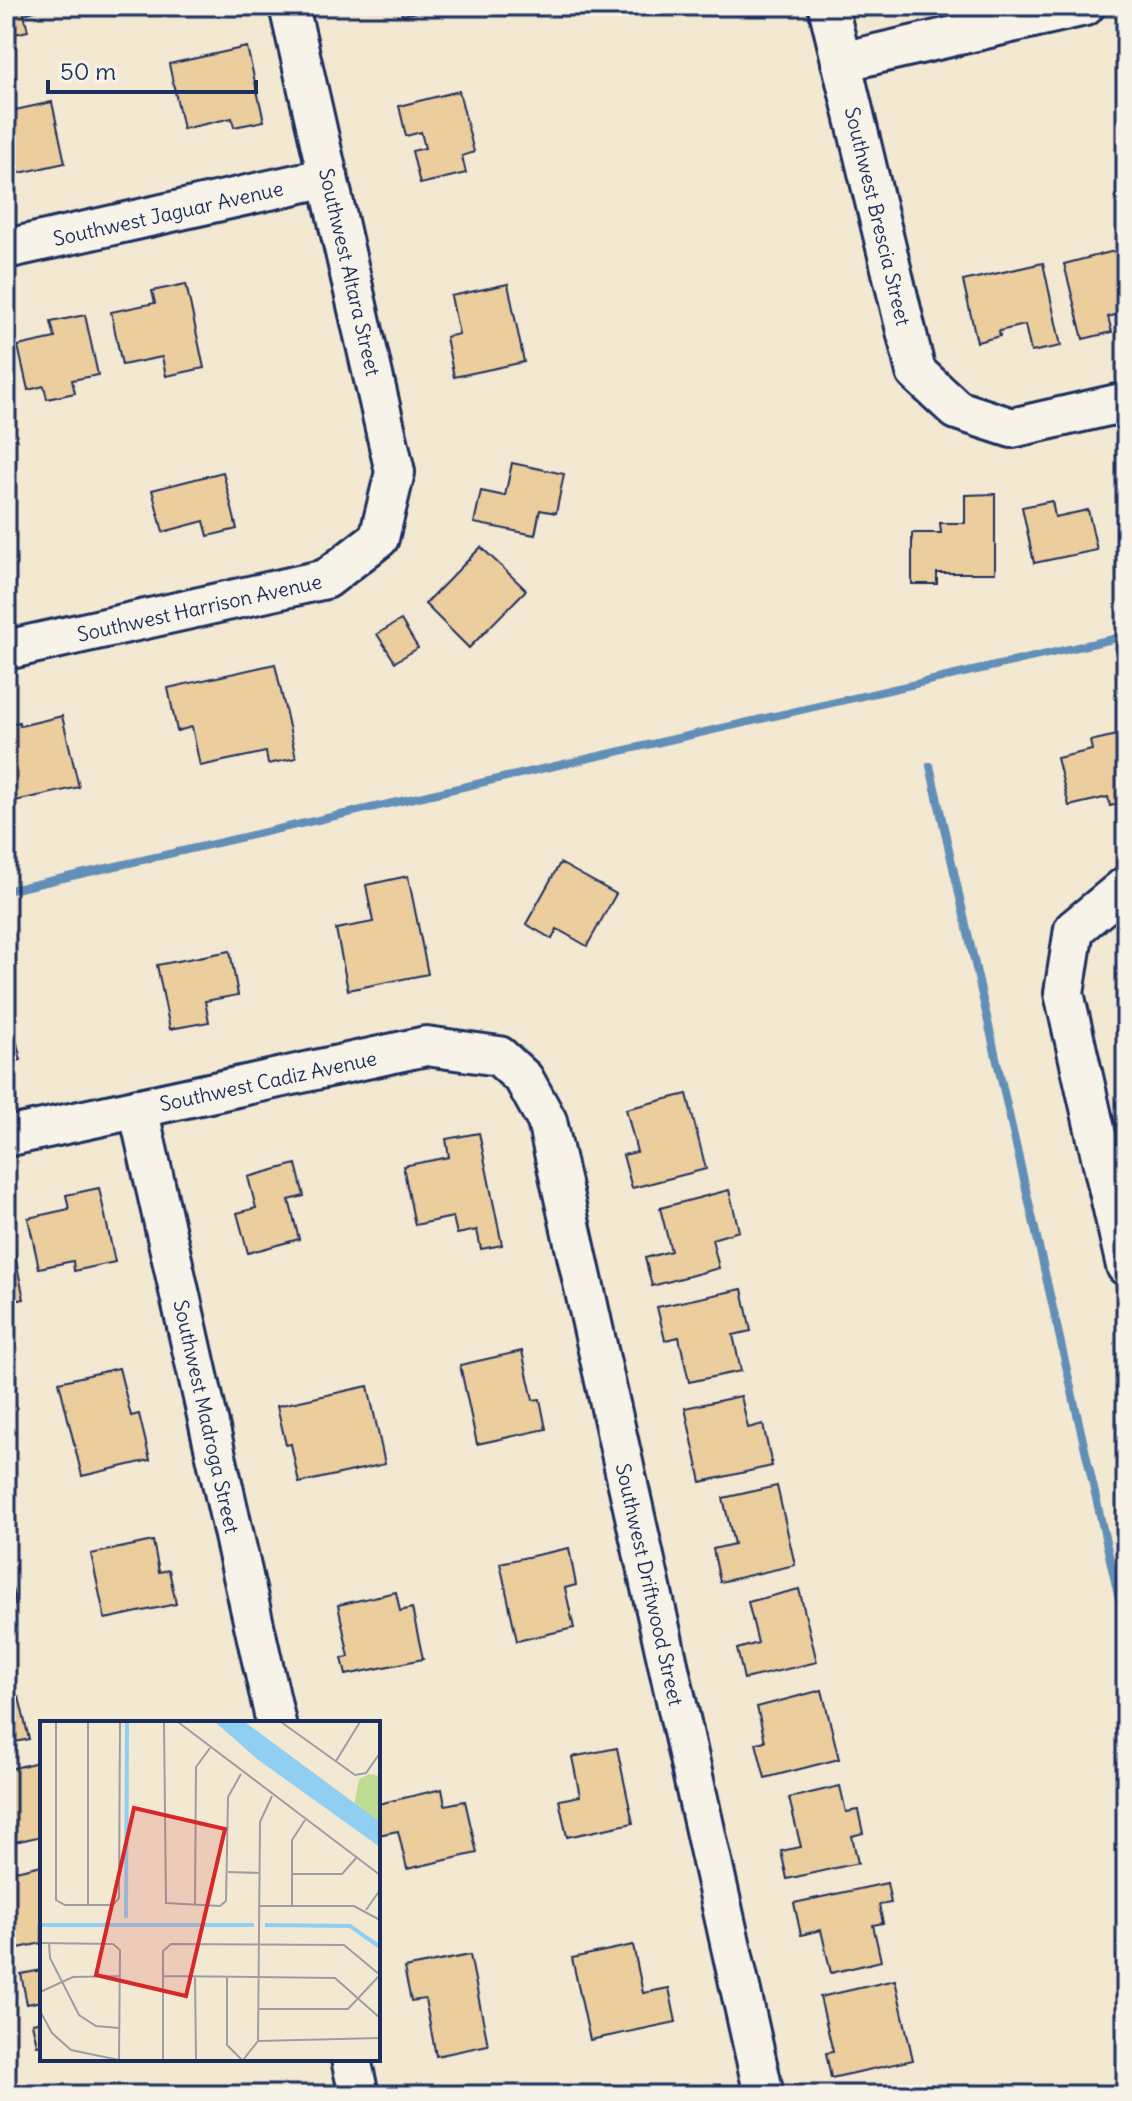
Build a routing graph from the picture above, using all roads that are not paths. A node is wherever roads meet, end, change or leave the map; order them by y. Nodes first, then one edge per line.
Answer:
1 (289, 6) edge
2 (828, 6) edge
3 (1085, 6) edge
4 (841, 62) junction
5 (328, 177) junction
6 (6, 249) edge
7 (1126, 402) edge
8 (379, 538) joint
9 (6, 650) edge
10 (1126, 886) edge
11 (524, 1079) joint
12 (138, 1108) junction
13 (6, 1137) edge
14 (1126, 1266) edge
15 (276, 1721) edge
16 (351, 2061) edge
17 (359, 2095) edge
18 (764, 2095) edge

1 - 5 street, Southwest Altara Street
2 - 4 street, Southwest Brescia Street
3 - 4 street
4 - 7 street, Southwest Brescia Street
5 - 6 street, Southwest Jaguar Avenue
5 - 8 street, Southwest Altara Street
8 - 9 street, Southwest Harrison Avenue
10 - 14 street
11 - 12 street, Southwest Cadiz Avenue
11 - 18 street, Southwest Driftwood Street
12 - 13 street, Southwest Cadiz Avenue
12 - 15 street, Southwest Madroga Street
16 - 17 street

